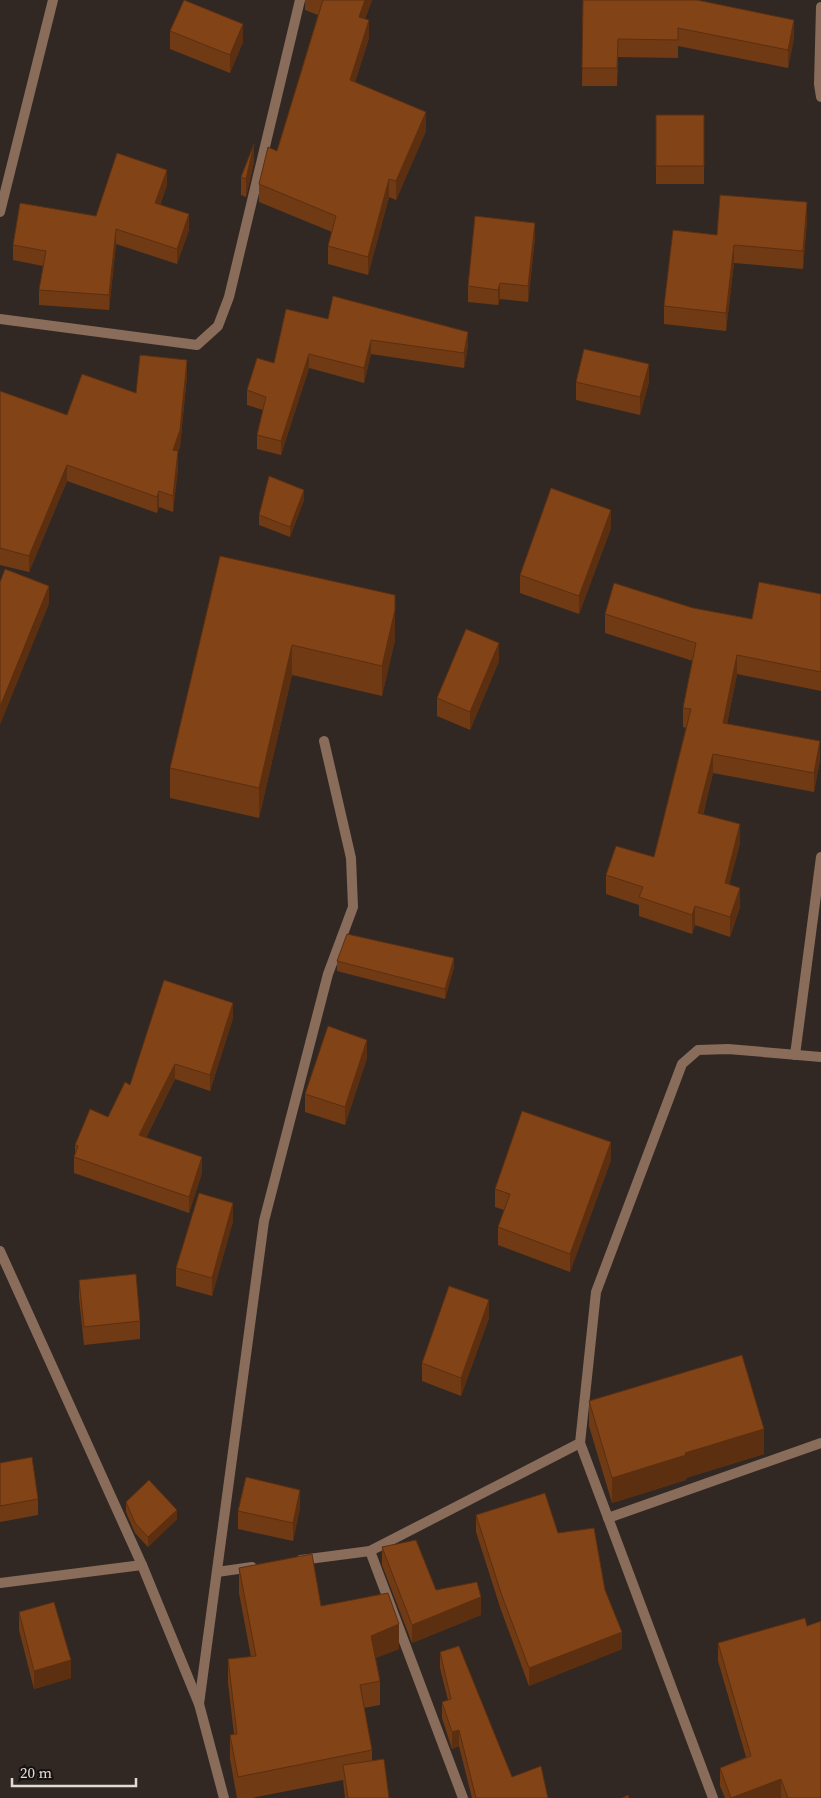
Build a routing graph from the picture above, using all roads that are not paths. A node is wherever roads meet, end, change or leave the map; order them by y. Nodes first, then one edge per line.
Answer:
1 (53, 0) edge
2 (300, 0) edge
3 (821, 7) edge
4 (821, 97) edge
5 (0, 212) edge
6 (0, 319) edge
7 (324, 741) dead end
8 (821, 857) edge
9 (795, 1055) junction
10 (821, 1058) edge
11 (0, 1251) edge
12 (821, 1442) edge
13 (580, 1443) junction
14 (608, 1518) junction
15 (370, 1551) junction
16 (294, 1562) edge
17 (142, 1565) junction
18 (265, 1565) edge
19 (217, 1572) junction
20 (0, 1584) edge
21 (199, 1704) junction
22 (224, 1798) edge
23 (463, 1798) edge
24 (713, 1798) edge

1 - 5 street
2 - 6 street
3 - 4 street
7 - 19 street
8 - 9 street
9 - 10 street
9 - 13 street
11 - 17 street
12 - 14 street
13 - 14 street
13 - 15 street
14 - 24 street
15 - 16 street
15 - 23 street
17 - 20 street
17 - 21 street
18 - 19 street
19 - 21 street
21 - 22 street

